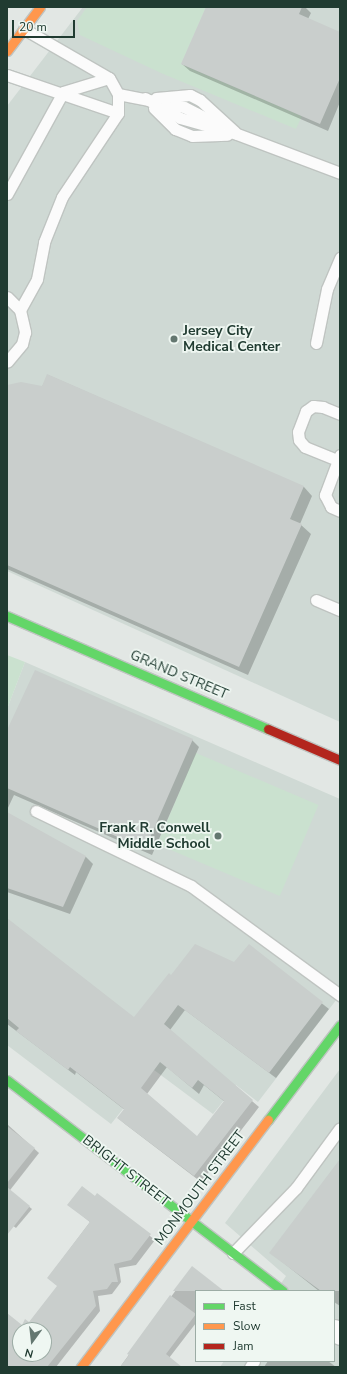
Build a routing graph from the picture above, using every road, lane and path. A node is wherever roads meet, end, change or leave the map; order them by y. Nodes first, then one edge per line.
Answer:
1 (40, 7) edge
2 (24, 29) junction
3 (7, 51) edge
4 (7, 74) edge
5 (109, 78) junction
6 (63, 92) junction
7 (118, 94) junction
8 (145, 98) junction
9 (118, 113) junction
10 (237, 134) junction
11 (340, 173) edge
12 (7, 194) edge
13 (340, 258) edge
14 (7, 297) edge
15 (20, 310) junction
16 (316, 343) dead end
17 (7, 362) edge
18 (340, 414) edge
19 (339, 459) edge
20 (340, 511) edge
21 (316, 600) dead end
22 (340, 610) edge
23 (7, 616) edge
24 (340, 760) edge
25 (36, 811) dead end
26 (340, 995) edge
27 (340, 1025) edge
28 (7, 1080) edge
29 (340, 1128) edge
30 (192, 1222) junction
31 (233, 1253) junction
32 (282, 1290) edge
33 (81, 1367) edge

1 - 2 street
2 - 3 street
2 - 5 lane
4 - 6 lane
5 - 6 lane
5 - 7 lane
6 - 9 lane
6 - 12 lane
7 - 8 lane
7 - 9 lane
8 - 10 lane
8 - 10 lane
9 - 15 lane
10 - 11 lane
13 - 16 lane
14 - 15 lane
15 - 17 lane
18 - 19 lane
19 - 20 lane
21 - 22 lane
23 - 24 street, GRAND STREET
25 - 26 lane
27 - 30 street, MONMOUTH STREET
28 - 30 street, BRIGHT STREET
29 - 31 lane
30 - 31 street, BRIGHT STREET
30 - 33 street, MONMOUTH STREET
31 - 32 street, BRIGHT STREET

